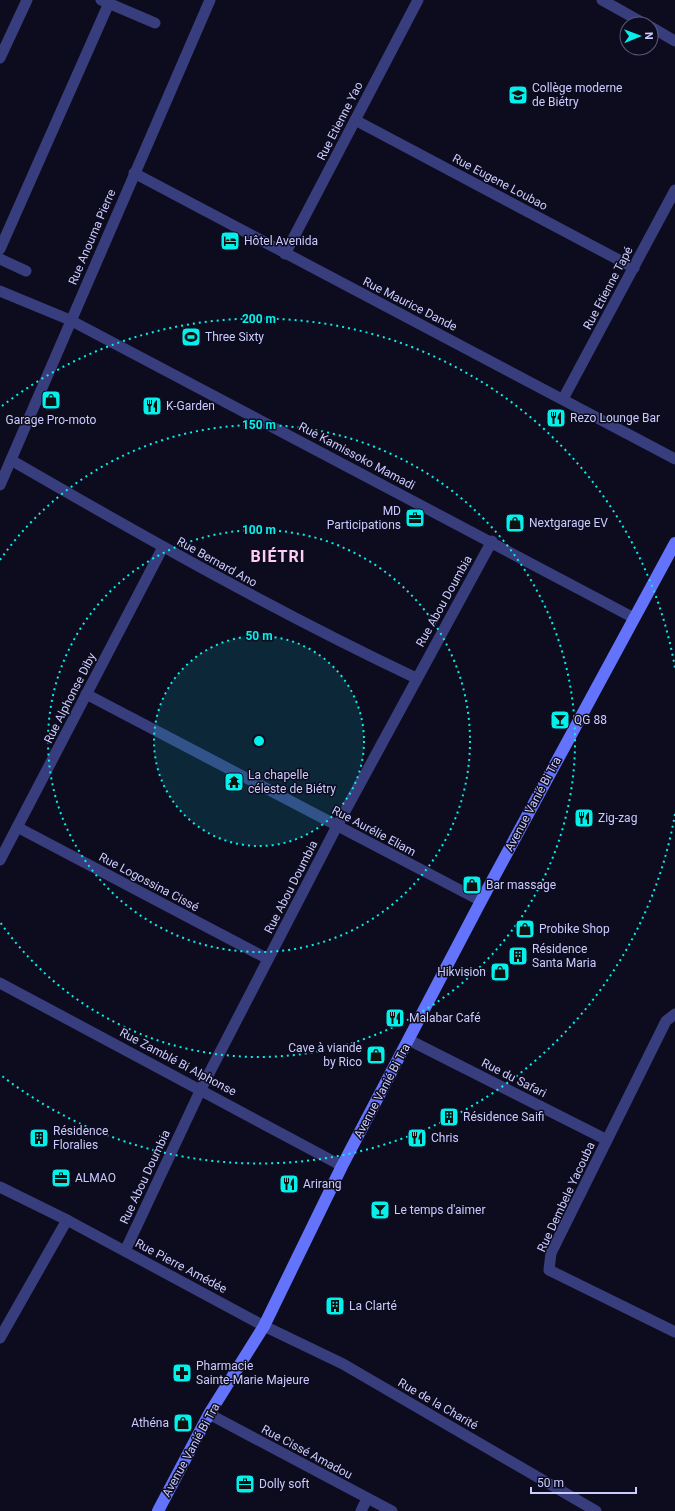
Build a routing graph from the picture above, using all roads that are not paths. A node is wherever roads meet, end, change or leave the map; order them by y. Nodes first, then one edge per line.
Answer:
1 (26, 0) edge
2 (210, 0) edge
3 (418, 0) edge
4 (602, 0) edge
5 (105, 2) edge
6 (631, 16) edge
7 (155, 24) dead end
8 (659, 32) edge
9 (675, 41) edge
10 (0, 58) edge
11 (355, 120) junction
12 (134, 173) junction
13 (675, 190) edge
14 (0, 249) edge
15 (285, 254) junction
16 (0, 259) edge
17 (634, 268) junction
18 (26, 271) dead end
19 (0, 291) edge
20 (70, 320) junction
21 (563, 398) junction
22 (675, 459) edge
23 (11, 460) junction
24 (0, 485) edge
25 (492, 541) junction
26 (675, 543) edge
27 (163, 547) junction
28 (634, 618) junction
29 (416, 678) junction
30 (86, 694) junction
31 (337, 826) junction
32 (17, 827) junction
33 (0, 860) edge
34 (480, 901) junction
35 (268, 959) junction
36 (0, 982) edge
37 (675, 1014) edge
38 (410, 1040) junction
39 (201, 1089) junction
40 (607, 1140) junction
41 (342, 1166) junction
42 (0, 1187) edge
43 (67, 1220) junction
44 (125, 1251) junction
45 (264, 1326) junction
46 (675, 1332) edge
47 (0, 1338) edge
48 (209, 1414) junction
49 (367, 1498) junction
50 (158, 1511) edge
51 (360, 1511) edge
52 (392, 1511) edge
53 (596, 1511) edge

1 - 10 street
2 - 12 street, Rue Anouma Pierre
3 - 11 street, Rue Etienne Yao
4 - 6 street
5 - 7 street
5 - 14 street
8 - 9 street
11 - 15 street, Rue Etienne Yao
11 - 17 street, Rue Eugene Loubao
12 - 15 street, Rue Maurice Dande
12 - 20 street, Rue Anouma Pierre
13 - 17 street, Rue Etienne Tapé
15 - 21 street, Rue Maurice Dande
16 - 18 street
17 - 21 street, Rue Etienne Tapé
19 - 20 street, Rue Kamissoko Mamadi
20 - 23 street, Rue Anouma Pierre
20 - 25 street, Rue Kamissoko Mamadi
21 - 22 street, Rue Maurice Dande
23 - 24 street, Rue Anouma Pierre
23 - 27 street, Rue Bernard Ano
25 - 28 street, Rue Kamissoko Mamadi
25 - 29 street, Rue Abou Doumbia
26 - 28 street, Avenue Vanié Bi Tra
27 - 29 street, Rue Bernard Ano
27 - 30 street, Rue Alphonse Diby
28 - 34 street, Avenue Vanié Bi Tra
29 - 31 street, Rue Abou Doumbia
30 - 31 street, Rue Aurélie Eliam
30 - 32 street, Rue Alphonse Diby
31 - 34 street, Rue Aurélie Eliam
31 - 35 street, Rue Abou Doumbia
32 - 33 street, Rue Alphonse Diby
32 - 35 street, Rue Logossina Cissé
34 - 38 street, Avenue Vanié Bi Tra
35 - 39 street, Rue Abou Doumbia
36 - 39 street, Rue Zamblé Bi Alphonse
37 - 40 street, Rue Dembele Yacouba
38 - 40 street, Rue du Safari
38 - 41 street, Avenue Vanié Bi Tra
39 - 41 street, Rue Zamblé Bi Alphonse
39 - 44 street, Rue Abou Doumbia
40 - 46 street, Rue Dembele Yacouba
41 - 45 street, Avenue Vanié Bi Tra
42 - 43 street, Rue Pierre Amédée
43 - 44 street, Rue Pierre Amédée
43 - 47 street
44 - 45 street, Rue Pierre Amédée
45 - 48 street, Avenue Vanié Bi Tra
45 - 53 street, Rue de la Charité
48 - 49 street, Rue Cissé Amadou
48 - 50 street, Avenue Vanié Bi Tra
49 - 51 street
49 - 52 street, Rue Cissé Amadou

